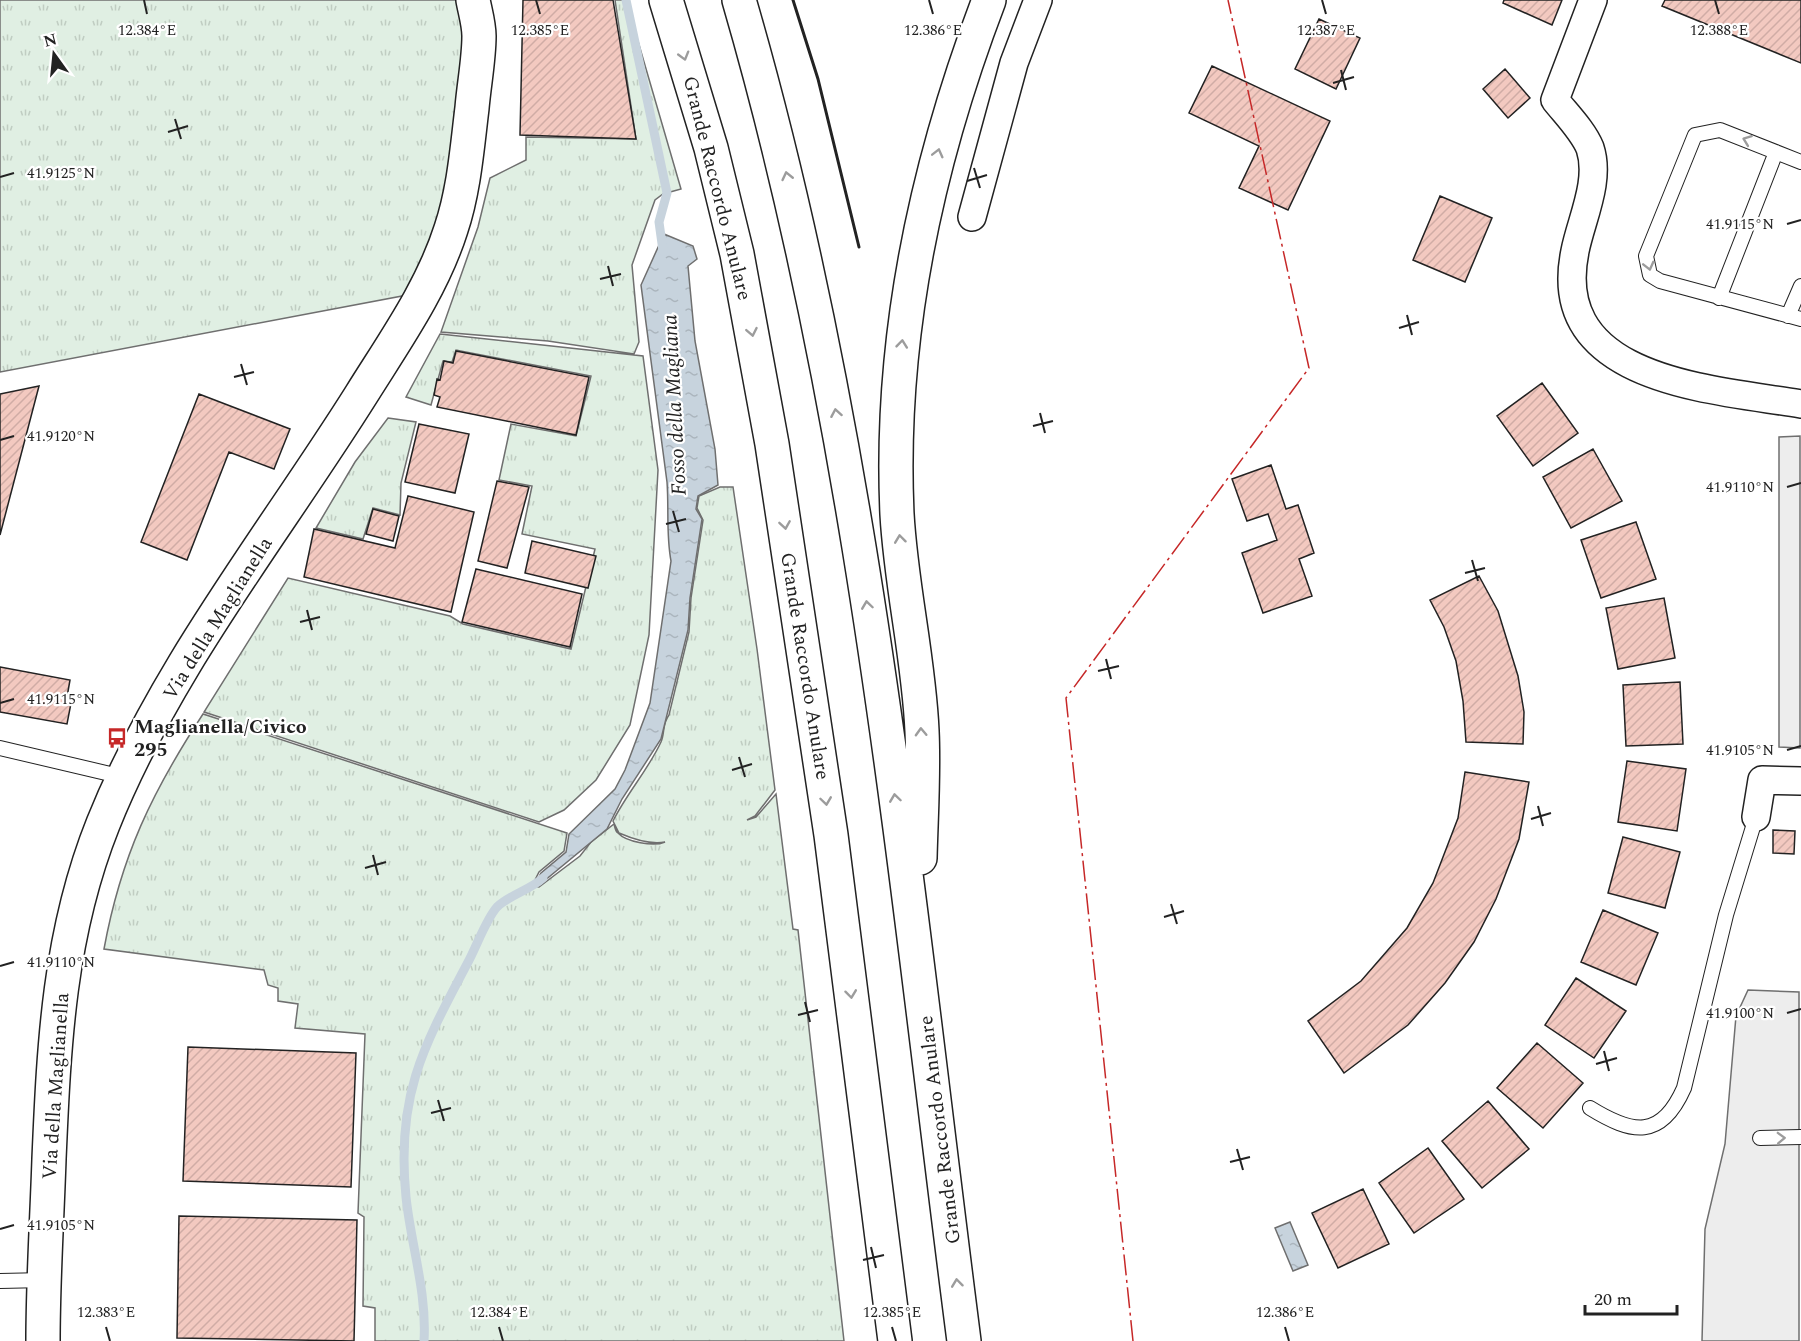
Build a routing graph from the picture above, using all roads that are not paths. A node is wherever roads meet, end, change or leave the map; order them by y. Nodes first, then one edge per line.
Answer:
1 (472, 0) edge
2 (484, 0) edge
3 (666, 0) edge
4 (739, 0) edge
5 (989, 0) edge
6 (1038, 0) edge
7 (1593, 0) edge
8 (480, 33) junction
9 (1776, 152) junction
10 (1801, 162) edge
11 (972, 217) dead end
12 (1801, 286) edge
13 (1719, 298) junction
14 (1795, 318) edge
15 (1801, 404) edge
16 (0, 748) edge
17 (124, 777) junction
18 (1801, 781) edge
19 (1756, 817) joint
20 (919, 959) junction
21 (1590, 1108) dead end
22 (1801, 1137) edge
23 (1760, 1138) dead end
24 (45, 1280) junction
25 (0, 1281) edge
26 (43, 1341) edge
27 (894, 1341) edge
28 (964, 1341) edge

1 - 8 main road, Via della Maglianella
2 - 8 main road
3 -> 27 main road, Grande Raccordo Anulare
20 -> 4 main road, Grande Raccordo Anulare
20 -> 5 main road
6 - 11 street
7 - 15 street
8 - 17 main road, Via della Maglianella
9 - 10 lane
9 - 13 lane
9 -> 13 lane
12 - 14 lane
13 - 14 lane
16 - 17 lane
17 - 24 main road, Via della Maglianella
18 - 19 street
19 - 21 lane
28 -> 20 main road, Grande Raccordo Anulare
23 -> 22 lane
24 - 25 lane
24 - 26 main road, Via della Maglianella

